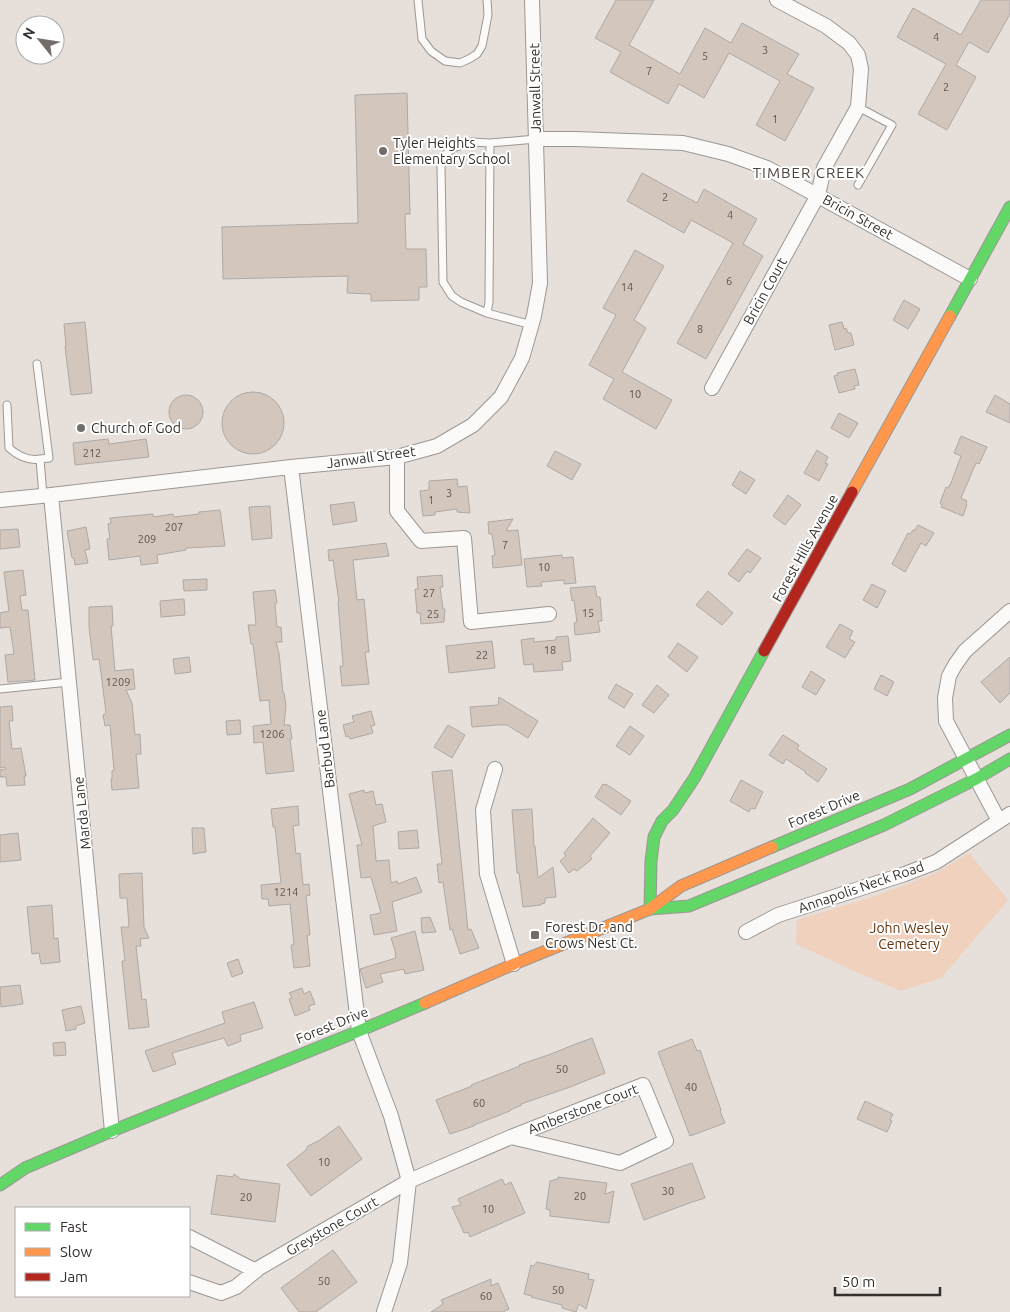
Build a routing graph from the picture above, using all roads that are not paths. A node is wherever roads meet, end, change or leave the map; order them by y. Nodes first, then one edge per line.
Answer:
1 (418, 0) edge
2 (487, 0) edge
3 (532, 0) edge
4 (777, 0) edge
5 (858, 106) junction
6 (536, 139) junction
7 (490, 143) junction
8 (858, 185) dead end
9 (818, 195) junction
10 (1010, 207) edge
11 (970, 279) junction
12 (488, 312) junction
13 (532, 325) junction
14 (37, 364) dead end
15 (712, 388) dead end
16 (7, 405) dead end
17 (397, 457) junction
18 (40, 460) junction
19 (291, 467) junction
20 (47, 496) junction
21 (0, 500) edge
22 (1010, 611) edge
23 (549, 614) dead end
24 (69, 682) junction
25 (0, 689) edge
26 (1010, 735) edge
27 (966, 759) junction
28 (1010, 759) edge
29 (495, 769) dead end
30 (976, 779) junction
31 (1004, 818) edge
32 (650, 909) junction
33 (746, 932) dead end
34 (514, 964) junction
35 (359, 1031) junction
36 (112, 1131) junction
37 (511, 1137) junction
38 (25, 1168) junction
39 (0, 1174) edge
40 (409, 1181) junction
41 (0, 1185) edge
42 (190, 1238) edge
43 (256, 1271) junction
44 (190, 1282) edge
45 (384, 1312) edge

1 - 2 lane
3 - 6 street, Janwall Street
4 - 5 street
5 - 8 lane
5 - 9 street, Bricin Court
6 - 7 lane
6 - 9 street, Bricin Street
6 - 13 street, Janwall Street
7 - 12 lane
7 - 12 lane
9 - 11 street, Bricin Street
9 - 15 street, Bricin Court
10 - 11 main road, Forest Hills Avenue
11 - 32 main road, Forest Hills Avenue
12 - 13 lane
13 - 17 street, Janwall Street
14 - 18 lane, Marda Lane
16 - 18 lane
17 - 19 street, Janwall Street
17 - 23 street
18 - 20 lane, Marda Lane
19 - 20 street, Janwall Street
19 - 35 street, Barbud Lane
20 - 21 street, Janwall Street
20 - 24 street, Marda Lane
22 - 27 street, Annapolis Neck Road
24 - 25 lane
24 - 36 street, Marda Lane
26 - 27 main road, Forest Drive
27 - 30 street, Annapolis Neck Road
27 - 32 main road, Forest Drive
28 - 30 main road, Forest Drive
29 - 34 street
30 - 31 street, Annapolis Neck Road
30 - 32 main road, Forest Drive
31 - 33 street, Annapolis Neck Road
32 - 34 main road, Forest Drive
34 - 35 main road, Forest Drive
35 - 36 main road, Forest Drive
35 - 40 street, Barbud Lane
36 - 38 main road, Forest Drive
37 - 37 street, Amberstone Court
37 - 40 street, Amberstone Court
38 - 39 main road, Forest Drive
38 - 41 main road, Forest Drive
40 - 43 street, Greystone Court
40 - 45 street
42 - 43 street
43 - 44 street, Greystone Court

